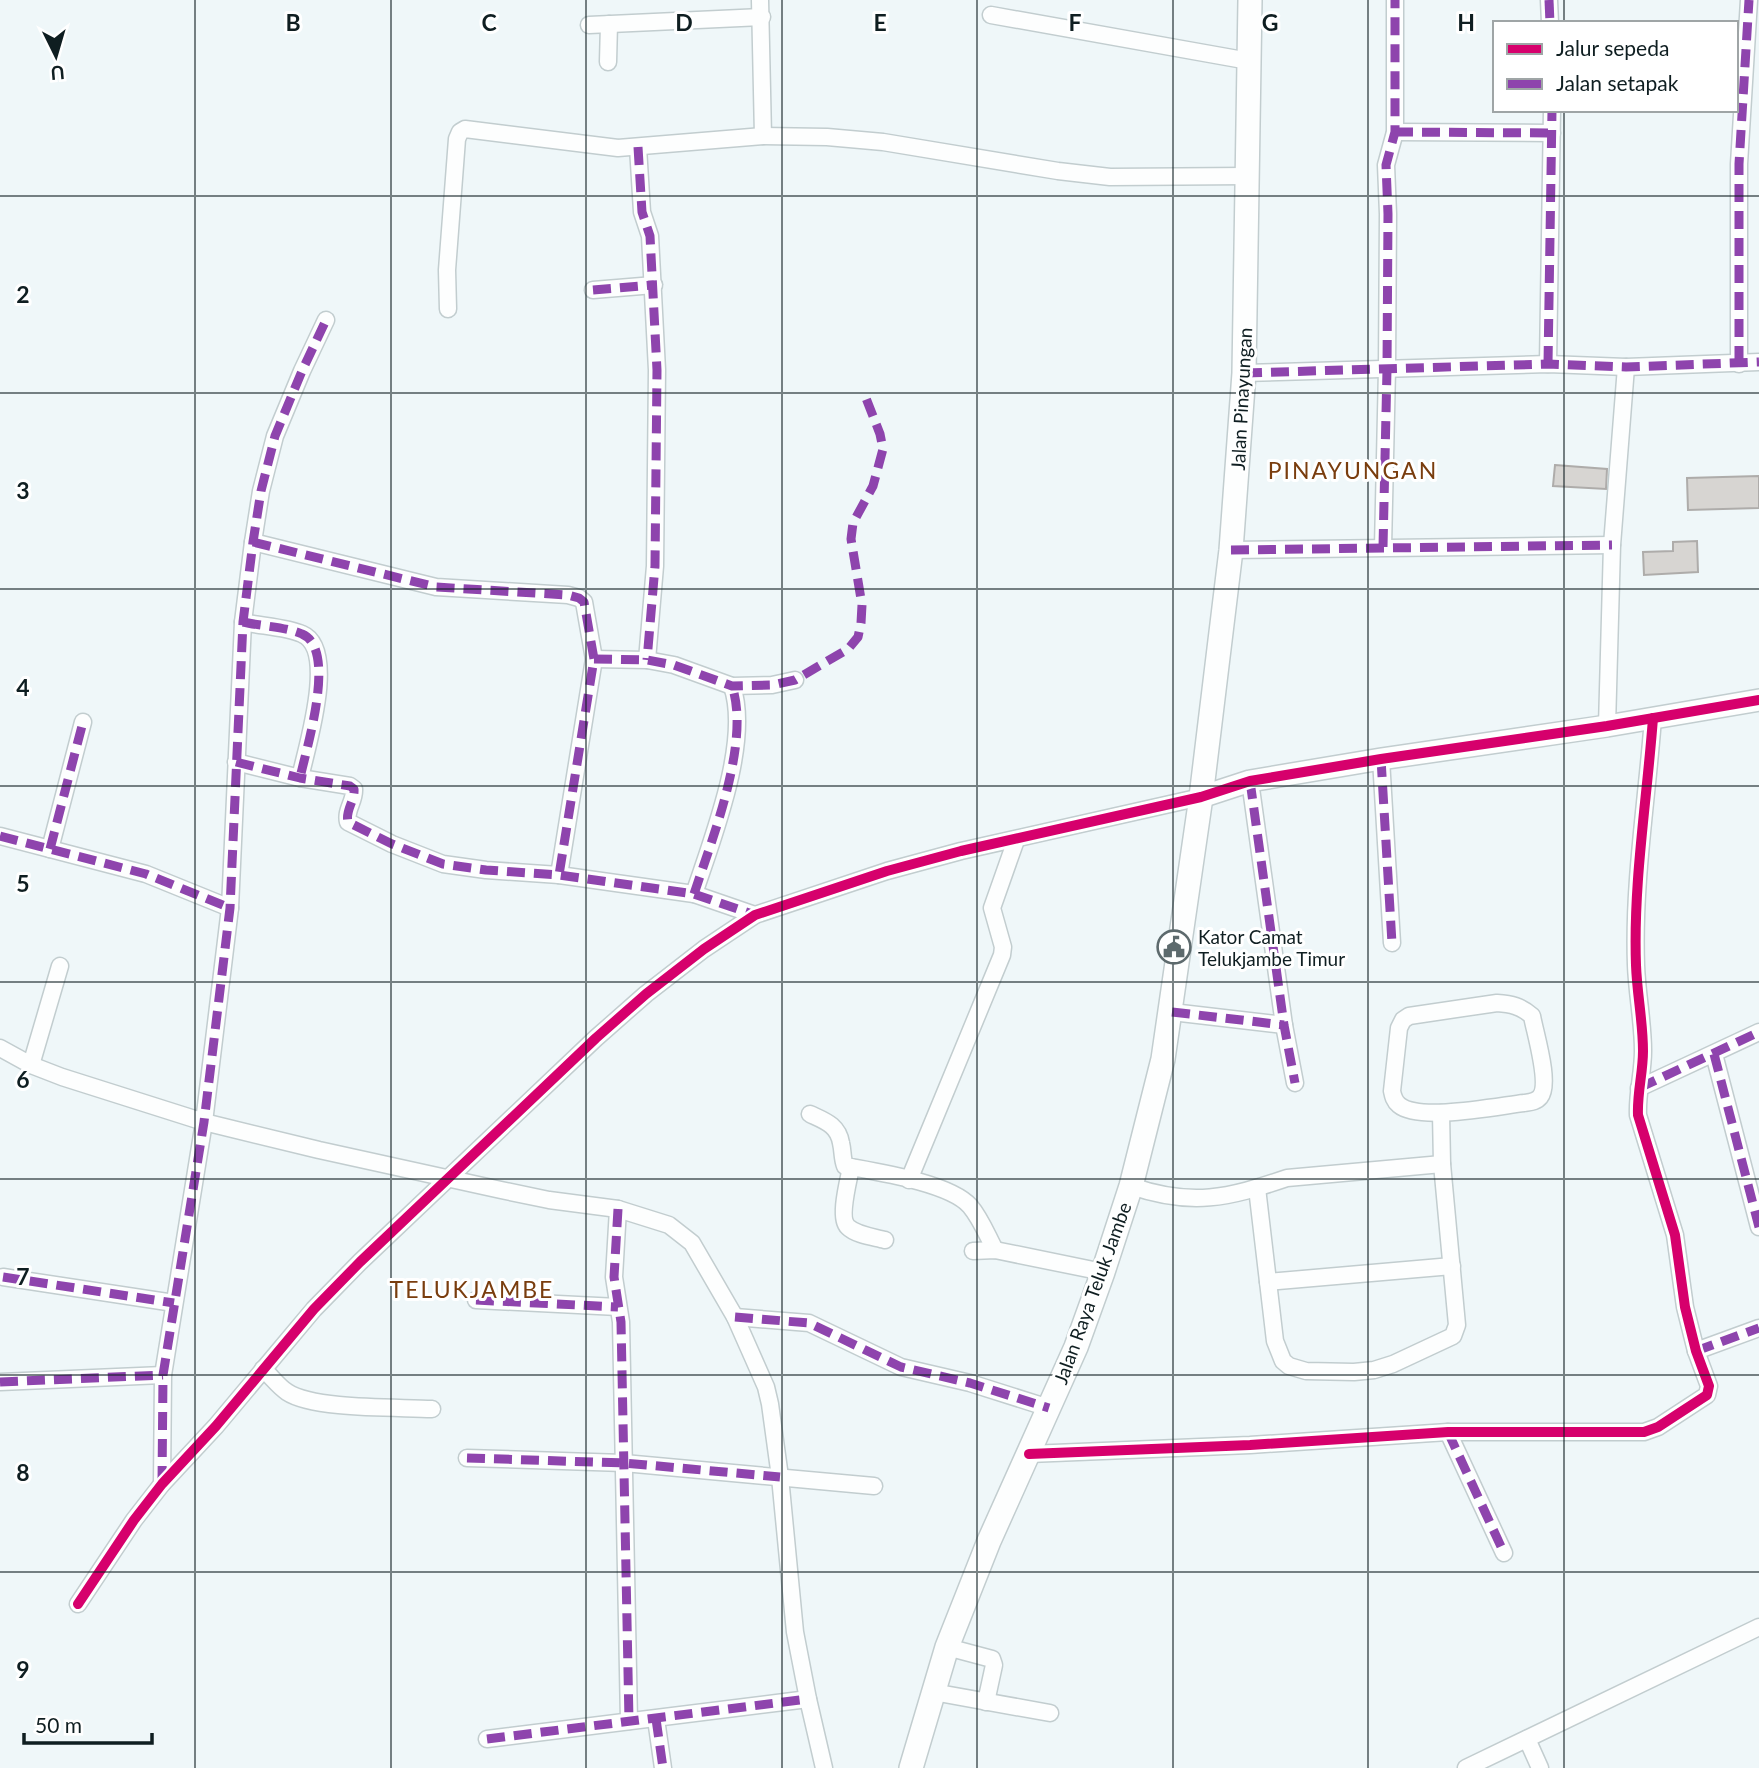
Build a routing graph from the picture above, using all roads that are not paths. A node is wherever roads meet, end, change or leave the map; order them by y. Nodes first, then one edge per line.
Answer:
1 (760, 0) edge
2 (1250, 0) edge
3 (1395, 0) edge
4 (1549, 0) edge
5 (1749, 0) edge
6 (991, 15) dead end
7 (762, 17) junction
8 (1550, 21) edge
9 (608, 24) junction
10 (589, 25) dead end
11 (1249, 61) junction
12 (608, 62) dead end
13 (1552, 112) edge
14 (1395, 132) junction
15 (1552, 133) junction
16 (763, 136) junction
17 (638, 147) junction
18 (1248, 176) junction
19 (654, 285) junction
20 (593, 290) dead end
21 (449, 309) dead end
22 (326, 320) dead end
23 (1759, 362) edge
24 (1548, 364) junction
25 (1739, 364) junction
26 (1626, 367) junction
27 (1387, 369) junction
28 (1244, 373) junction
29 (253, 542) junction
30 (1612, 545) junction
31 (1383, 547) junction
32 (1231, 550) junction
33 (243, 622) junction
34 (594, 659) junction
35 (646, 660) junction
36 (795, 680) dead end
37 (732, 686) junction
38 (1759, 699) edge
39 (1653, 718) junction
40 (83, 722) dead end
41 (1607, 726) junction
42 (1381, 759) junction
43 (236, 762) junction
44 (300, 778) junction
45 (1250, 780) junction
46 (1201, 797) junction
47 (0, 836) edge
48 (1016, 840) junction
49 (50, 849) junction
50 (559, 875) junction
51 (694, 894) junction
52 (230, 908) junction
53 (755, 915) junction
54 (1392, 943) dead end
55 (60, 965) dead end
56 (1172, 1012) junction
57 (1284, 1025) junction
58 (1759, 1032) edge
59 (0, 1048) edge
60 (1714, 1055) junction
61 (31, 1065) junction
62 (1295, 1083) dead end
63 (1639, 1088) junction
64 (1441, 1113) junction
65 (810, 1114) dead end
66 (204, 1122) junction
67 (1442, 1164) junction
68 (851, 1167) junction
69 (450, 1178) junction
70 (909, 1180) junction
71 (1131, 1186) junction
72 (1257, 1188) junction
73 (618, 1209) junction
74 (1759, 1227) edge
75 (885, 1240) dead end
76 (995, 1250) junction
77 (973, 1251) dead end
78 (1452, 1266) junction
79 (1103, 1272) junction
80 (3, 1277) dead end
81 (1268, 1282) junction
82 (476, 1300) dead end
83 (174, 1303) junction
84 (618, 1307) junction
85 (735, 1317) junction
86 (1759, 1328) edge
87 (1696, 1351) junction
88 (263, 1369) junction
89 (163, 1374) junction
90 (0, 1382) edge
91 (1049, 1408) junction
92 (432, 1409) dead end
93 (1448, 1432) junction
94 (1029, 1454) junction
95 (467, 1458) dead end
96 (624, 1463) junction
97 (780, 1477) junction
98 (162, 1484) junction
99 (874, 1486) dead end
100 (1504, 1553) dead end
101 (78, 1604) dead end
102 (1759, 1628) edge
103 (947, 1647) junction
104 (933, 1692) junction
105 (808, 1699) junction
106 (986, 1702) junction
107 (1050, 1713) dead end
108 (656, 1718) junction
109 (629, 1721) junction
110 (487, 1739) dead end
111 (1527, 1739) junction
112 (663, 1768) edge
113 (824, 1768) edge
114 (911, 1768) edge
115 (1466, 1768) edge
116 (1541, 1768) edge

1 - 7 street
2 - 11 main road, Jalan Pinayungan
3 - 14 street
4 - 8 street
5 - 25 street
6 - 11 street
7 - 9 street
7 - 16 street
9 - 10 street
9 - 12 street
11 - 18 main road, Jalan Pinayungan
13 - 15 street
14 - 15 street
14 - 27 street
15 - 24 street
16 - 17 street
16 - 18 street
17 - 19 street
17 - 21 street
18 - 28 main road, Jalan Pinayungan
19 - 20 street
19 - 35 street
22 - 29 street
23 - 25 street
24 - 26 street
24 - 27 street
25 - 26 street
26 - 30 street
27 - 28 street
27 - 31 street
28 - 32 main road, Jalan Pinayungan
29 - 33 street
29 - 34 street
30 - 31 street
30 - 41 street
31 - 32 street
32 - 46 main road, Jalan Pinayungan
33 - 43 street
33 - 44 street
34 - 35 street
34 - 50 street
35 - 37 street
36 - 37 street
37 - 51 street
38 - 39 street
39 - 41 street
39 - 63 street
40 - 49 street
41 - 42 street
42 - 45 street
42 - 54 street
43 - 44 street
43 - 52 street
44 - 50 street
45 - 46 street
45 - 57 street
46 - 48 street
46 - 56 main road, Jalan Raya Teluk Jambe
47 - 49 street
48 - 53 street
48 - 70 street
49 - 52 street
50 - 51 street
51 - 53 street
52 - 66 street
53 - 69 street
55 - 61 street
56 - 57 street
56 - 71 main road, Jalan Raya Teluk Jambe
57 - 62 street
58 - 60 street
59 - 61 street
60 - 63 street
60 - 74 street
61 - 66 street
63 - 87 street
64 - 64 street
64 - 67 street
65 - 68 street
66 - 69 street
66 - 83 street
67 - 72 street
67 - 78 street
68 - 70 street
68 - 75 street
69 - 73 street
69 - 88 street
70 - 76 street
71 - 72 street
71 - 79 main road, Jalan Raya Teluk Jambe
72 - 81 street
73 - 84 street
73 - 85 street
76 - 77 street
76 - 79 street
78 - 81 street
78 - 81 street
79 - 91 main road, Jalan Raya Teluk Jambe
80 - 83 street
82 - 84 street
83 - 89 street
84 - 96 street
85 - 91 street
85 - 97 street
86 - 87 street
87 - 93 street
88 - 92 street
88 - 98 street
89 - 90 street
89 - 98 street
91 - 94 main road, Jalan Raya Teluk Jambe
93 - 94 street
93 - 100 street
94 - 103 main road, Jalan Raya Teluk Jambe
95 - 96 street
96 - 97 street
96 - 109 street
97 - 99 street
97 - 105 street
98 - 101 street
102 - 111 street
103 - 104 main road, Jalan Raya Teluk Jambe
103 - 106 street
104 - 106 street
104 - 114 main road, Jalan Raya Teluk Jambe
105 - 108 street
105 - 113 street
106 - 107 street
108 - 109 street
108 - 112 street
109 - 110 street
111 - 115 street
111 - 116 street

